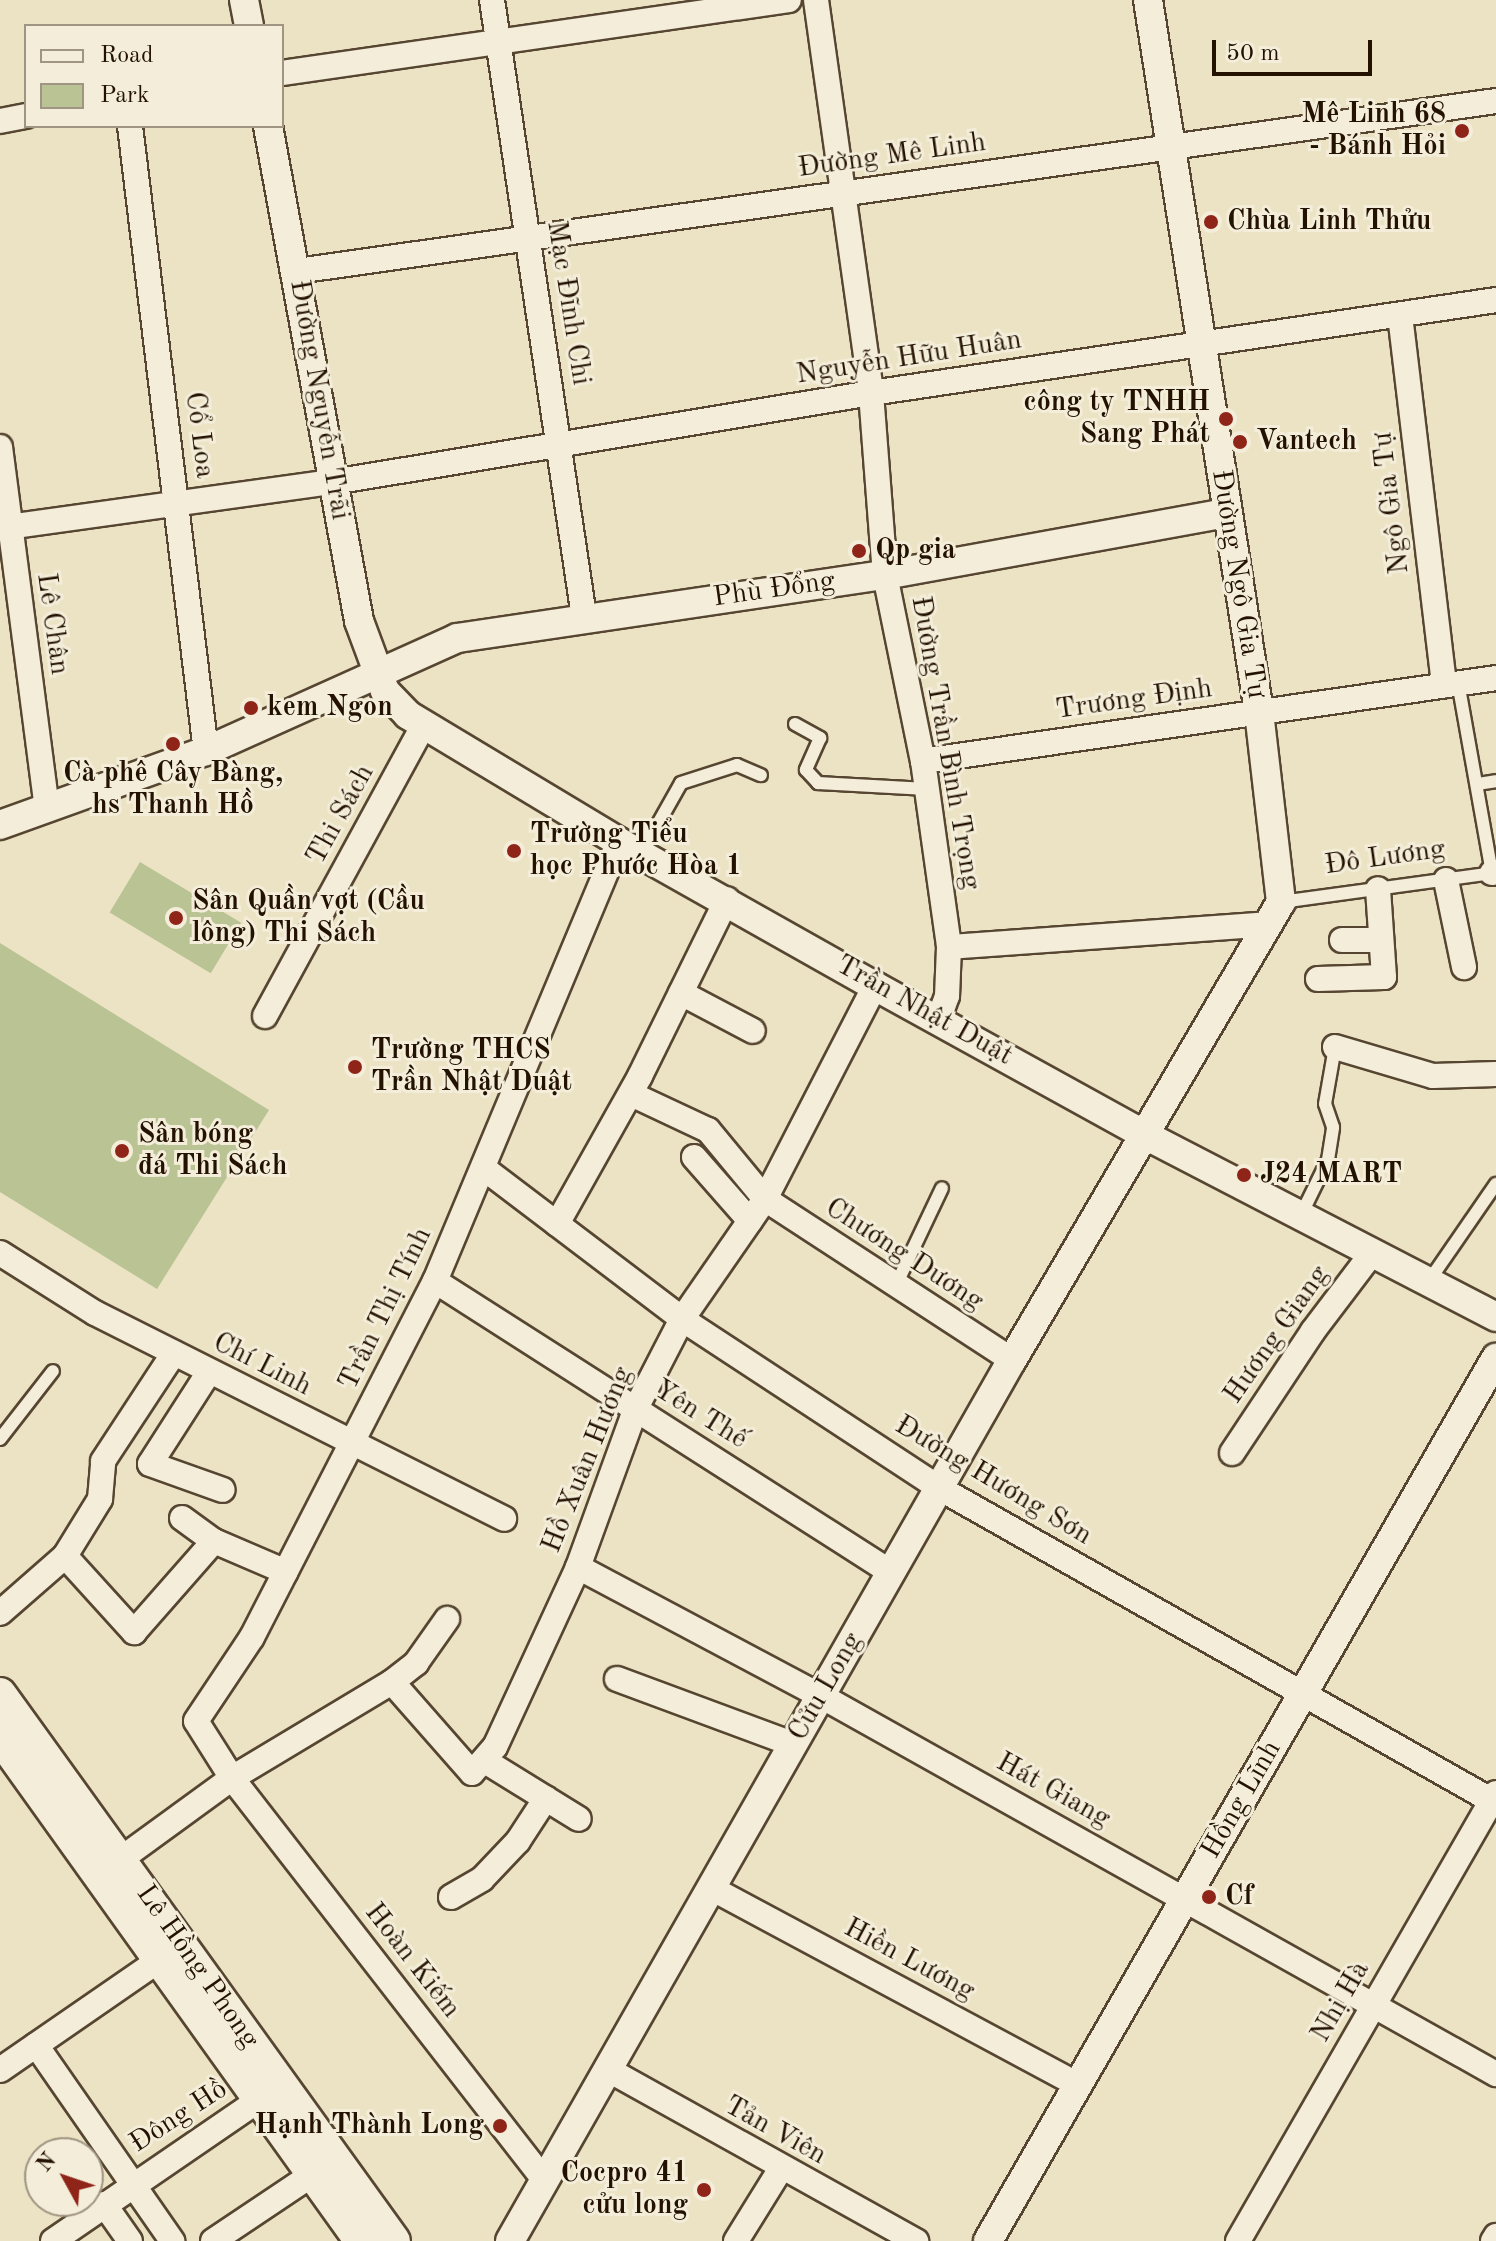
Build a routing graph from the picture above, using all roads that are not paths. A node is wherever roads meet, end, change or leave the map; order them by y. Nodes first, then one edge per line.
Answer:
1 (244, 0) edge
2 (492, 0) edge
3 (789, 0) edge
4 (816, 0) edge
5 (1148, 0) edge
6 (249, 24) edge
7 (498, 42) junction
8 (284, 73) edge
9 (1496, 101) edge
10 (24, 116) edge
11 (0, 121) edge
12 (130, 128) edge
13 (268, 128) edge
14 (1171, 147) junction
15 (844, 193) junction
16 (528, 238) junction
17 (297, 271) junction
18 (1496, 300) edge
19 (1400, 315) junction
20 (1200, 344) junction
21 (871, 393) junction
22 (0, 447) edge
23 (559, 447) junction
24 (333, 482) junction
25 (178, 502) junction
26 (1225, 513) junction
27 (4, 527) edge
28 (885, 575) junction
29 (584, 616) junction
30 (376, 673) junction
31 (1496, 678) edge
32 (1451, 684) junction
33 (1259, 712) junction
34 (795, 724) dead end
35 (423, 726) junction
36 (206, 751) junction
37 (923, 761) junction
38 (761, 775) dead end
39 (1496, 781) edge
40 (1478, 784) junction
41 (927, 789) junction
42 (47, 809) junction
43 (0, 825) edge
44 (630, 848) junction
45 (1494, 873) edge
46 (1446, 880) junction
47 (1378, 889) junction
48 (727, 899) junction
49 (1275, 913) junction
50 (1342, 940) dead end
51 (1381, 940) junction
52 (949, 947) junction
53 (1464, 967) dead end
54 (1318, 979) dead end
55 (875, 986) junction
56 (681, 993) junction
57 (265, 1016) dead end
58 (939, 1018) junction
59 (753, 1031) dead end
60 (1335, 1047) joint
61 (1496, 1074) edge
62 (631, 1094) junction
63 (1147, 1136) junction
64 (694, 1157) dead end
65 (486, 1170) junction
66 (1496, 1184) edge
67 (942, 1188) dead end
68 (765, 1199) junction
69 (1301, 1215) junction
70 (750, 1221) junction
71 (557, 1224) junction
72 (1, 1251) edge
73 (1373, 1252) junction
74 (435, 1281) junction
75 (1429, 1281) junction
76 (894, 1288) junction
77 (1496, 1317) edge
78 (682, 1319) junction
79 (174, 1353) junction
80 (1496, 1358) edge
81 (1012, 1360) junction
82 (53, 1371) dead end
83 (209, 1372) junction
84 (635, 1410) junction
85 (0, 1439) edge
86 (351, 1445) junction
87 (1232, 1453) dead end
88 (941, 1489) junction
89 (223, 1490) dead end
90 (182, 1518) dead end
91 (504, 1519) dead end
92 (214, 1541) junction
93 (65, 1556) junction
94 (578, 1567) junction
95 (286, 1572) junction
96 (892, 1573) junction
97 (0, 1613) edge
98 (447, 1619) dead end
99 (617, 1679) dead end
100 (392, 1682) junction
101 (0, 1694) edge
102 (1303, 1694) junction
103 (821, 1696) junction
104 (0, 1737) edge
105 (793, 1744) junction
106 (485, 1761) junction
107 (232, 1778) junction
108 (546, 1798) junction
109 (1495, 1799) edge
110 (579, 1819) dead end
111 (110, 1866) junction
112 (711, 1888) junction
113 (451, 1897) dead end
114 (1185, 1898) junction
115 (161, 1945) junction
116 (1374, 2005) junction
117 (36, 2045) junction
118 (607, 2069) junction
119 (0, 2070) edge
120 (1496, 2074) edge
121 (1078, 2085) junction
122 (260, 2099) junction
123 (780, 2170) junction
124 (313, 2174) junction
125 (545, 2181) junction
126 (131, 2184) junction
127 (104, 2204) joint
128 (86, 2217) edge
129 (53, 2241) edge
130 (130, 2241) edge
131 (172, 2241) edge
132 (213, 2241) edge
133 (361, 2241) edge
134 (394, 2241) edge
135 (510, 2241) edge
136 (736, 2241) edge
137 (916, 2241) edge
138 (988, 2241) edge
139 (1238, 2241) edge

1 - 6 street
2 - 7 street, Mạc Đĩnh Chi
3 - 7 street
4 - 15 street, Đường Trần Bình Trọng
5 - 14 street, Đường Ngô Gia Tự
7 - 8 street
7 - 16 street, Mạc Đĩnh Chi
9 - 14 street, Đường Mê Linh
10 - 11 street
12 - 25 street, Cổ Loa
13 - 17 street, Đường Nguyễn Trãi
14 - 15 street, Đường Mê Linh
14 - 20 street, Đường Ngô Gia Tự
15 - 16 street, Đường Mê Linh
15 - 21 street, Đường Trần Bình Trọng
16 - 17 street, Đường Mê Linh
16 - 23 street, Mạc Đĩnh Chi
17 - 24 street, Đường Nguyễn Trãi
18 - 19 street, Nguyễn Hữu Huân
19 - 20 street, Nguyễn Hữu Huân
19 - 32 street, Ngô Gia Tự
20 - 21 street, Nguyễn Hữu Huân
20 - 26 street, Đường Ngô Gia Tự
21 - 23 street, Nguyễn Hữu Huân
21 - 28 street, Đường Trần Bình Trọng
22 - 27 street, Lê Chân
23 - 24 street, Nguyễn Hữu Huân
23 - 29 street, Mạc Đĩnh Chi
24 - 25 street, Nguyễn Hữu Huân
24 - 30 street, Đường Nguyễn Trãi
25 - 27 street, Nguyễn Hữu Huân
25 - 36 street, Cổ Loa
26 - 28 street, Phù Đổng
26 - 33 street, Đường Ngô Gia Tự
27 - 42 street, Lê Chân
28 - 29 street, Phù Đổng
28 - 37 street, Đường Trần Bình Trọng
29 - 30 street, Phù Đổng
30 - 35 street, Trần Nhật Duật
30 - 36 street, Phù Đổng
31 - 32 street, Trương Định
32 - 33 street, Trương Định
32 - 40 lane
33 - 37 street, Trương Định
33 - 49 street, Đường Ngô Gia Tự
34 - 41 lane
35 - 44 street, Trần Nhật Duật
35 - 57 street, Thi Sách
36 - 42 street, Phù Đổng
37 - 41 street, Đường Trần Bình Trọng
38 - 44 lane
39 - 40 lane
40 - 45 lane
41 - 52 street, Đường Trần Bình Trọng
42 - 43 street, Phù Đổng
44 - 48 street, Trần Nhật Duật
44 - 65 street, Trần Thị Tính
45 - 46 lane, Đô Lương
46 - 47 lane, Đô Lương
46 - 53 street
47 - 49 lane, Đô Lương
47 - 51 street
48 - 55 street, Trần Nhật Duật
48 - 56 street
49 - 52 street
49 - 63 street
50 - 51 street
51 - 54 street
52 - 58 street, Đường Trần Bình Trọng
55 - 58 street, Trần Nhật Duật
55 - 68 street, Hồ Xuân Hương
56 - 59 street
56 - 62 street
58 - 63 street, Trần Nhật Duật
60 - 61 street
60 - 69 lane
62 - 68 street, Chương Dương
62 - 71 street
63 - 69 street, Trần Nhật Duật
63 - 81 street, Cửu Long
64 - 70 street
65 - 71 street, Đường Hương Sơn
65 - 74 street, Trần Thị Tính
66 - 75 lane
67 - 76 lane
68 - 70 street, Hồ Xuân Hương
68 - 76 street, Chương Dương
69 - 73 street, Trần Nhật Duật
70 - 78 street, Hồ Xuân Hương
71 - 78 street, Đường Hương Sơn
72 - 79 street, Chí Linh
73 - 75 street, Trần Nhật Duật
73 - 87 street, Hương Giang
74 - 84 street, Yên Thế
74 - 86 street, Trần Thị Tính
75 - 77 street, Trần Nhật Duật
76 - 81 street, Chương Dương
78 - 84 street, Hồ Xuân Hương
78 - 88 street, Đường Hương Sơn
79 - 83 street, Chí Linh
79 - 93 street
80 - 102 street, Hồng Lĩnh
81 - 88 street, Cửu Long
82 - 85 lane
83 - 86 street, Chí Linh
83 - 89 street
84 - 94 street, Hồ Xuân Hương
84 - 96 street, Yên Thế
86 - 91 street, Chí Linh
86 - 95 street, Trần Thị Tính
88 - 96 street, Cửu Long
88 - 102 street, Đường Hương Sơn
90 - 92 street
92 - 93 street
92 - 95 street
93 - 97 street
94 - 103 street, Hát Giang
94 - 106 street, Hồ Xuân Hương
95 - 107 street, Trần Thị Tính
96 - 103 street, Cửu Long
98 - 100 street
99 - 105 street
100 - 106 street
100 - 107 street
101 - 111 main road, Lê Hồng Phong
102 - 109 street, Đường Hương Sơn
102 - 114 street, Hồng Lĩnh
103 - 105 street, Cửu Long
103 - 114 street, Hát Giang
104 - 111 main road, Lê Hồng Phong
105 - 112 street, Cửu Long
106 - 108 street
107 - 111 street
107 - 125 street, Hoàn Kiếm
108 - 110 street
108 - 113 street
109 - 116 street, Nhị Hà
111 - 115 main road, Lê Hồng Phong
112 - 118 street, Cửu Long
112 - 121 street, Hiền Lương
114 - 116 street, Hát Giang
114 - 121 street, Hồng Lĩnh
115 - 117 street
115 - 122 main road, Lê Hồng Phong
115 - 134 main road, Lê Hồng Phong
116 - 120 street, Hát Giang
116 - 139 street, Nhị Hà
117 - 119 street
117 - 126 street
118 - 123 street, Tản Viên
118 - 125 street, Cửu Long
121 - 138 street, Hồng Lĩnh
122 - 124 main road, Lê Hồng Phong
122 - 126 street, Đông Hồ
123 - 136 street
123 - 137 street, Tản Viên
124 - 132 street
124 - 133 main road, Lê Hồng Phong
125 - 135 street, Cửu Long
126 - 127 street, Đông Hồ
126 - 131 street
127 - 130 street
128 - 129 street, Đông Hồ

